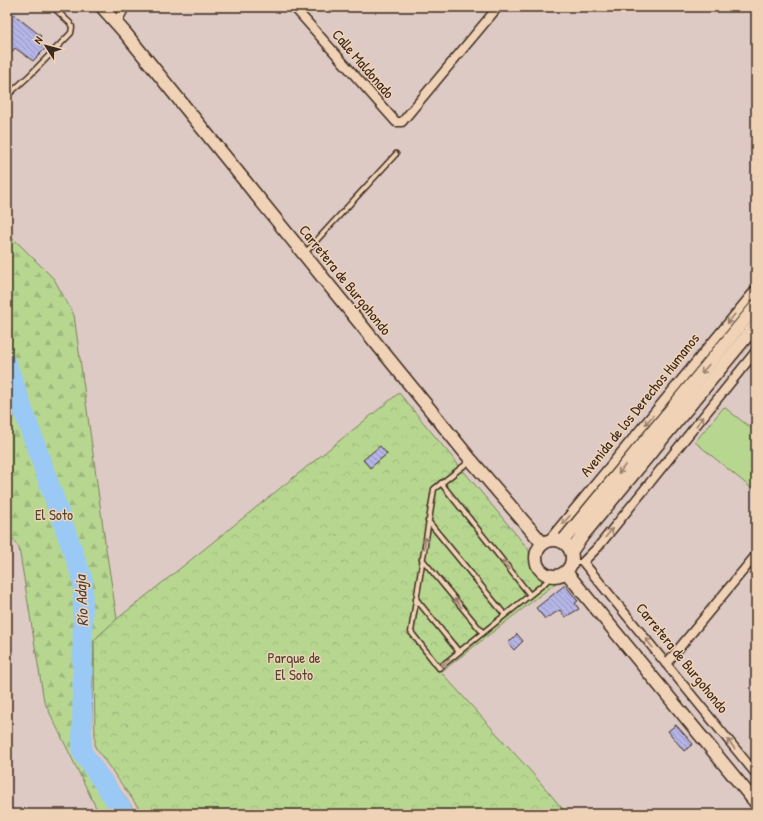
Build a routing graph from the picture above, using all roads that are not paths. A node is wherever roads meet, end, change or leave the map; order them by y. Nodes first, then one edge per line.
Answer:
1 (53, 7) edge
2 (102, 7) edge
3 (109, 7) edge
4 (125, 7) edge
5 (294, 7) edge
6 (493, 9) edge
7 (118, 20) junction
8 (126, 34) junction
9 (7, 96) edge
10 (396, 154) dead end
11 (304, 255) junction
12 (756, 289) edge
13 (756, 306) edge
14 (756, 325) edge
15 (756, 351) edge
16 (471, 460) junction
17 (441, 483) junction
18 (428, 521) junction
19 (562, 542) junction
20 (546, 543) junction
21 (756, 555) edge
22 (422, 559) junction
23 (573, 562) junction
24 (551, 576) junction
25 (530, 595) junction
26 (416, 599) junction
27 (505, 615) junction
28 (483, 633) junction
29 (459, 652) junction
30 (666, 664) junction
31 (756, 774) edge
32 (756, 803) edge

1 - 9 lane
2 - 8 main road, Carretera de Burgohondo
3 - 7 main road, Carretera de Burgohondo
4 - 7 street
5 - 6 street, Calle Maldonado
7 - 8 main road, Carretera de Burgohondo
8 - 11 main road, Carretera de Burgohondo
10 - 11 lane
11 - 16 main road, Carretera de Burgohondo
12 -> 20 street, Avenida de los Derechos Humanos
13 -> 19 main road, Avenida de los Derechos Humanos
14 - 23 main road
23 -> 15 street
16 - 17 lane
16 - 20 main road, Carretera de Burgohondo
17 - 18 lane
25 -> 17 lane
22 -> 18 lane
18 - 27 lane
19 - 20 main road
19 - 23 main road
20 - 24 main road
21 - 30 street
22 - 26 lane
28 -> 22 lane
23 - 24 main road
30 -> 23 street, Carretera de Burgohondo
23 - 32 main road
24 - 25 lane
25 - 27 lane
26 - 29 lane
29 -> 26 lane
27 - 28 lane
28 - 29 lane
31 -> 30 street, Carretera de Burgohondo

